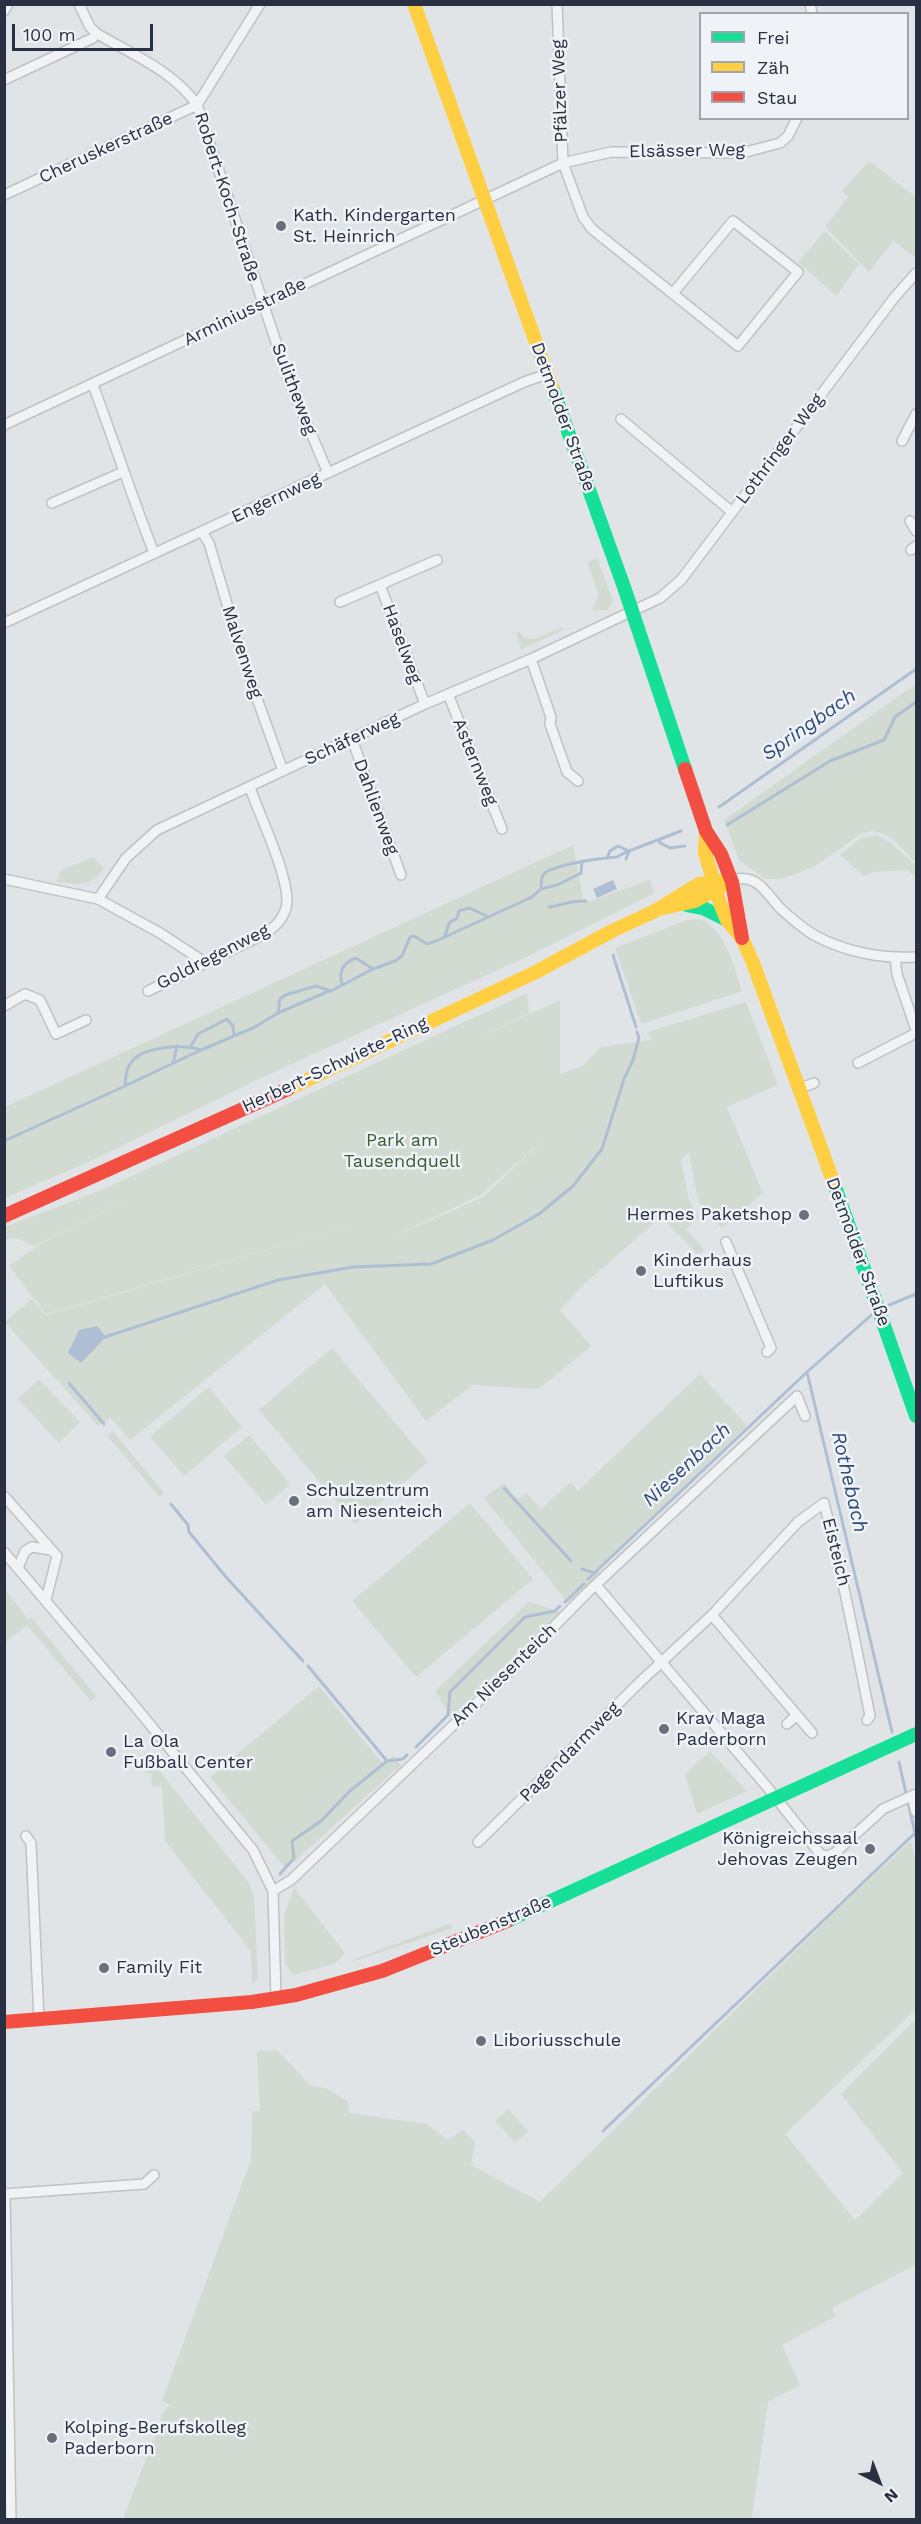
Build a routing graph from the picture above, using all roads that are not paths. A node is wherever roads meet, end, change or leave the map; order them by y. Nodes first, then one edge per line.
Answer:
1 (8, 4) edge
2 (79, 4) edge
3 (260, 4) edge
4 (414, 4) edge
5 (557, 4) edge
6 (4, 11) edge
7 (96, 33) junction
8 (4, 80) edge
9 (197, 105) junction
10 (796, 120) edge
11 (562, 163) junction
12 (4, 195) edge
13 (484, 199) junction
14 (916, 273) edge
15 (673, 293) junction
16 (263, 304) junction
17 (547, 374) junction
18 (93, 385) junction
19 (916, 414) edge
20 (621, 419) dead end
21 (4, 424) edge
22 (902, 441) dead end
23 (123, 472) junction
24 (328, 473) junction
25 (52, 503) dead end
26 (732, 512) junction
27 (910, 520) dead end
28 (916, 531) edge
29 (202, 532) junction
30 (154, 554) junction
31 (437, 560) dead end
32 (380, 585) junction
33 (340, 602) dead end
34 (631, 611) junction
35 (4, 623) edge
36 (531, 658) junction
37 (448, 694) junction
38 (425, 704) junction
39 (352, 739) junction
40 (283, 771) junction
41 (578, 781) dead end
42 (250, 788) junction
43 (502, 829) dead end
44 (706, 831) junction
45 (401, 875) dead end
46 (4, 879) edge
47 (730, 880) junction
48 (714, 884) junction
49 (98, 899) junction
50 (685, 905) junction
51 (663, 908) junction
52 (727, 920) junction
53 (742, 938) junction
54 (916, 957) edge
55 (896, 958) junction
56 (206, 963) junction
57 (148, 990) dead end
58 (4, 1006) edge
59 (86, 1020) dead end
60 (916, 1031) edge
61 (858, 1063) dead end
62 (814, 1083) dead end
63 (798, 1089) junction
64 (4, 1216) edge
65 (726, 1242) dead end
66 (767, 1352) dead end
67 (805, 1416) dead end
68 (916, 1416) edge
69 (4, 1496) edge
70 (54, 1551) junction
71 (4, 1552) edge
72 (18, 1568) junction
73 (596, 1585) junction
74 (46, 1600) junction
75 (712, 1614) junction
76 (663, 1663) junction
77 (797, 1714) junction
78 (867, 1720) dead end
79 (787, 1724) dead end
80 (812, 1733) dead end
81 (916, 1734) edge
82 (914, 1795) edge
83 (774, 1797) junction
84 (916, 1812) edge
85 (26, 1836) dead end
86 (478, 1842) dead end
87 (273, 1891) junction
88 (276, 1999) junction
89 (39, 2020) junction
90 (4, 2022) edge
91 (154, 2175) dead end
92 (5, 2194) edge
93 (11, 2520) edge

1 - 6 street
2 - 7 street, Robert-Koch-Straße
3 - 9 street
4 - 13 main road, Detmolder Straße
5 - 11 street, Pfälzer Weg
7 - 8 street
7 - 9 street, Robert-Koch-Straße
9 - 12 street, Cheruskerstraße
9 - 16 street, Robert-Koch-Straße
10 - 11 street, Elsässer Weg
11 - 13 street, Pfälzer Weg
11 - 15 street
13 - 16 street, Arminiusstraße
13 - 17 main road, Detmolder Straße
14 - 26 street, Lothringer Weg
15 - 15 street
16 - 18 street, Arminiusstraße
16 - 24 street, Sulitheweg
17 - 24 street, Engernweg
17 - 34 main road, Detmolder Straße
18 - 21 street, Arminiusstraße
18 - 23 street
19 - 22 street
20 - 26 street
23 - 25 street
23 - 30 street
24 - 29 street, Engernweg
26 - 34 street, Lothringer Weg
27 - 28 street
29 - 30 street, Engernweg
29 - 40 street, Malvenweg
30 - 35 street, Engernweg
31 - 32 street, Haselweg
32 - 33 street, Haselweg
32 - 38 street, Haselweg
34 - 36 street, Schäferweg
34 - 44 main road, Detmolder Straße
36 - 37 street, Schäferweg
36 - 41 street
37 - 38 street, Schäferweg
37 - 43 street, Asternweg
38 - 39 street, Schäferweg
39 - 40 street, Schäferweg
39 - 45 street, Dahlienweg
40 - 42 street, Schäferweg
42 - 49 street, Schäferweg
42 - 56 street, Goldregenweg
44 - 47 main road, Detmolder Straße
44 - 48 main road, Detmolder Straße
46 - 49 street
47 - 48 main road, Herbert-Schwiete-Ring
47 - 53 main road, Detmolder Straße
47 - 55 street
48 - 50 main road, Herbert-Schwiete-Ring
48 - 51 main road, Herbert-Schwiete-Ring
48 - 52 main road, Detmolder Straße
49 - 56 street
50 - 51 main road, Herbert-Schwiete-Ring
50 - 52 main road
51 - 64 main road, Herbert-Schwiete-Ring
52 - 53 main road, Detmolder Straße
53 - 63 main road, Detmolder Straße
54 - 55 street
55 - 60 street
56 - 57 street, Goldregenweg
58 - 59 street
60 - 61 street
62 - 63 street
63 - 68 main road, Detmolder Straße
65 - 66 street
67 - 73 street, Am Niesenteich
69 - 70 street
70 - 72 street
70 - 74 street
71 - 72 street
72 - 74 street
73 - 76 street
73 - 87 street, Am Niesenteich
74 - 87 street
75 - 76 street, Eisteich
75 - 77 street
75 - 78 street, Eisteich
76 - 83 street
76 - 86 street, Pagendarmweg
77 - 79 street
77 - 80 street
81 - 83 main road, Steubenstraße
82 - 83 street
82 - 84 street
83 - 88 main road, Steubenstraße
85 - 89 street
87 - 88 street
88 - 89 main road, Steubenstraße
89 - 90 main road, Steubenstraße
91 - 92 street
92 - 93 street

